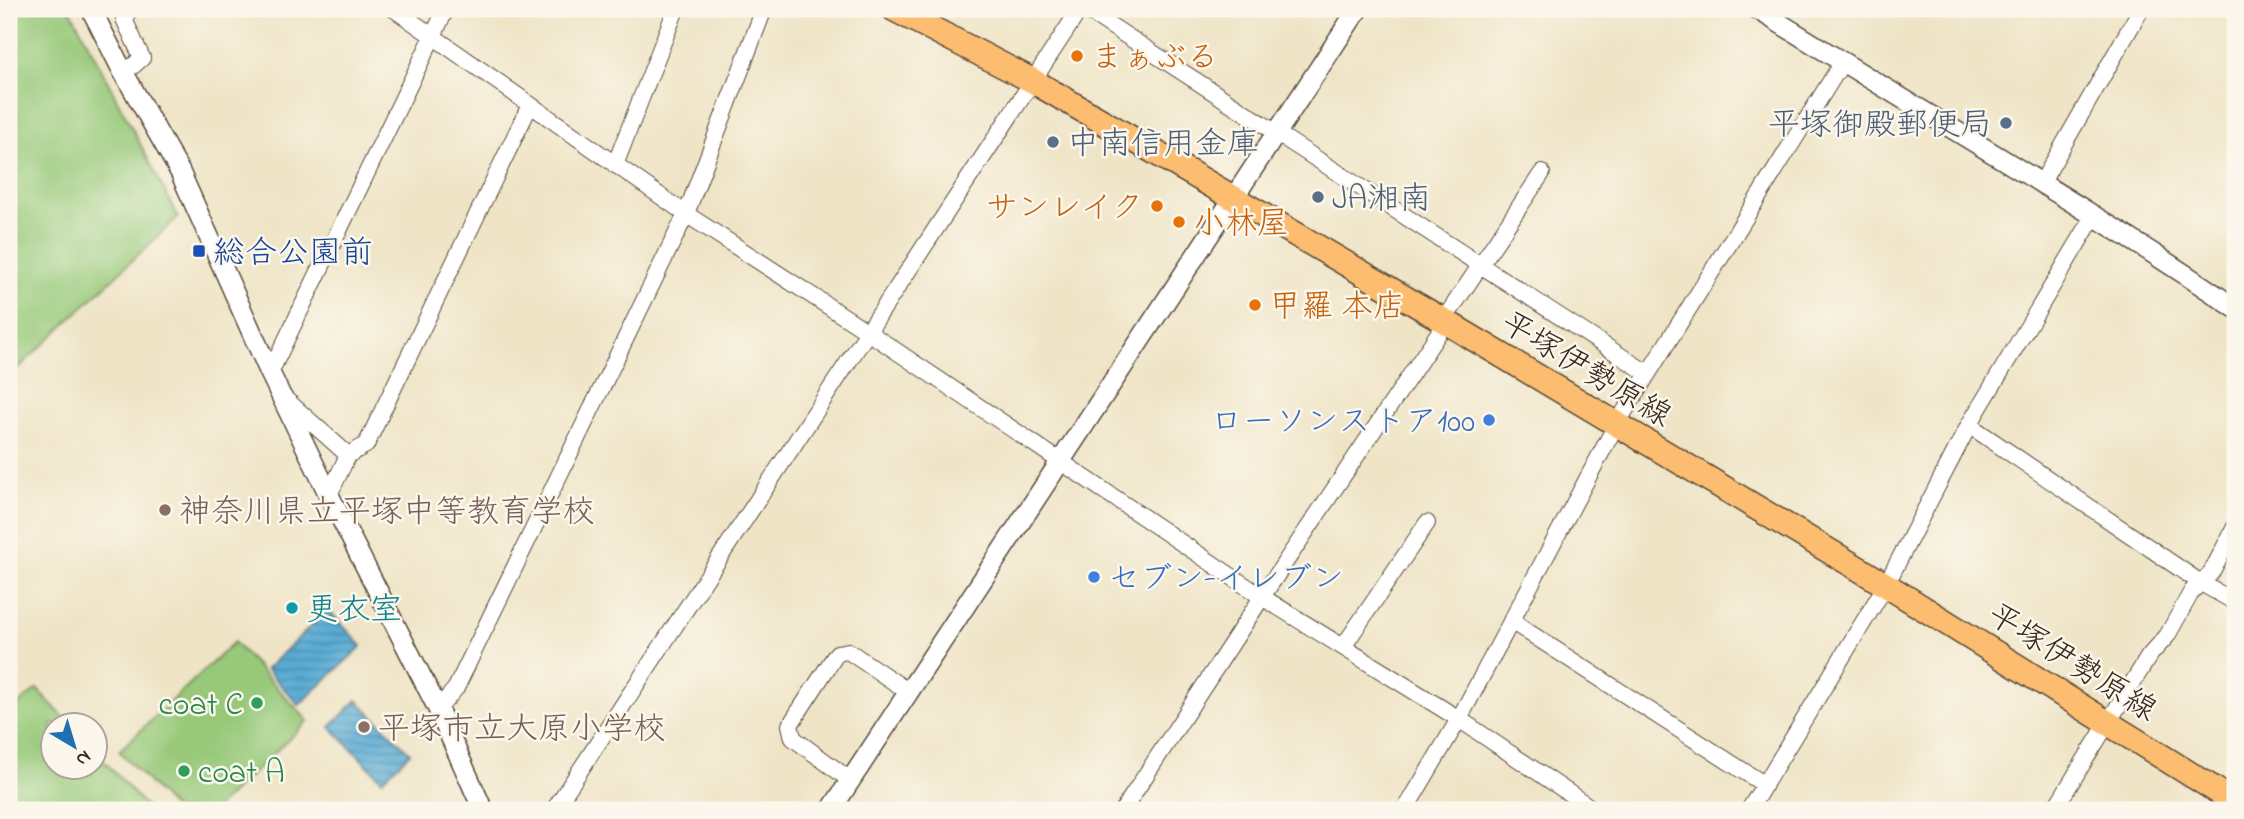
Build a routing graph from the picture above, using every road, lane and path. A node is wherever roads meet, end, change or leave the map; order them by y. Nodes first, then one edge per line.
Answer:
1 (91, 9) edge
2 (130, 9) edge
3 (394, 9) edge
4 (446, 9) edge
5 (676, 9) edge
6 (764, 9) edge
7 (894, 9) edge
8 (1082, 9) edge
9 (1358, 9) edge
10 (1757, 9) edge
11 (2141, 9) edge
12 (432, 37) junction
13 (1842, 63) junction
14 (122, 70) junction
15 (1032, 81) junction
16 (530, 105) junction
17 (1276, 134) junction
18 (615, 165) junction
19 (1542, 173) dead end
20 (2041, 184) junction
21 (1234, 197) junction
22 (686, 214) junction
23 (2094, 216) junction
24 (1479, 265) junction
25 (2235, 308) edge
26 (1444, 321) junction
27 (868, 332) junction
28 (270, 373) junction
29 (1647, 373) junction
30 (281, 395) junction
31 (1616, 425) junction
32 (1969, 425) junction
33 (348, 455) junction
34 (1061, 460) junction
35 (329, 495) junction
36 (1427, 523) dead end
37 (2235, 527) edge
38 (2201, 583) junction
39 (1886, 585) junction
40 (1262, 597) junction
41 (2235, 602) edge
42 (1511, 621) junction
43 (1343, 647) junction
44 (909, 692) junction
45 (438, 709) junction
46 (1459, 719) junction
47 (2107, 722) junction
48 (850, 780) junction
49 (1765, 785) junction
50 (2235, 802) edge
51 (483, 810) edge
52 (554, 810) edge
53 (831, 810) edge
54 (1124, 810) edge
55 (1405, 810) edge
56 (1594, 810) edge
57 (1749, 810) edge
58 (2054, 810) edge

1 - 14 street
2 - 14 street
3 - 12 street
4 - 12 street
5 - 18 street
6 - 22 street
7 - 15 main road, 平塚伊勢原線
8 - 15 street
8 - 17 street
9 - 17 street
10 - 13 street
11 - 20 street
12 - 16 street
12 - 28 street
13 - 20 street
13 - 29 street
14 - 28 street
15 - 21 main road, 平塚伊勢原線
15 - 27 street
16 - 18 street
16 - 33 street
17 - 21 street
17 - 24 street
18 - 22 street
19 - 24 street
20 - 23 street
21 - 26 main road, 平塚伊勢原線
21 - 34 street
22 - 27 street
22 - 45 street
23 - 25 street
23 - 32 street
24 - 26 street
24 - 29 street
26 - 31 main road, 平塚伊勢原線
26 - 40 street
27 - 34 street
27 - 52 street
28 - 30 street
29 - 31 street
30 - 33 street
30 - 35 street
31 - 39 main road, 平塚伊勢原線
31 - 42 street
32 - 38 street
32 - 39 street
33 - 35 street
34 - 40 street
34 - 44 street
35 - 45 street
36 - 43 street
37 - 38 street
38 - 41 street
38 - 47 street
39 - 47 main road, 平塚伊勢原線
39 - 49 street
40 - 43 street
40 - 54 street
42 - 46 street
42 - 49 street
43 - 46 street
44 - 48 street
44 - 48 street
45 - 51 street
46 - 55 street
46 - 56 street
47 - 50 main road, 平塚伊勢原線
47 - 58 street
48 - 53 street
49 - 57 street

